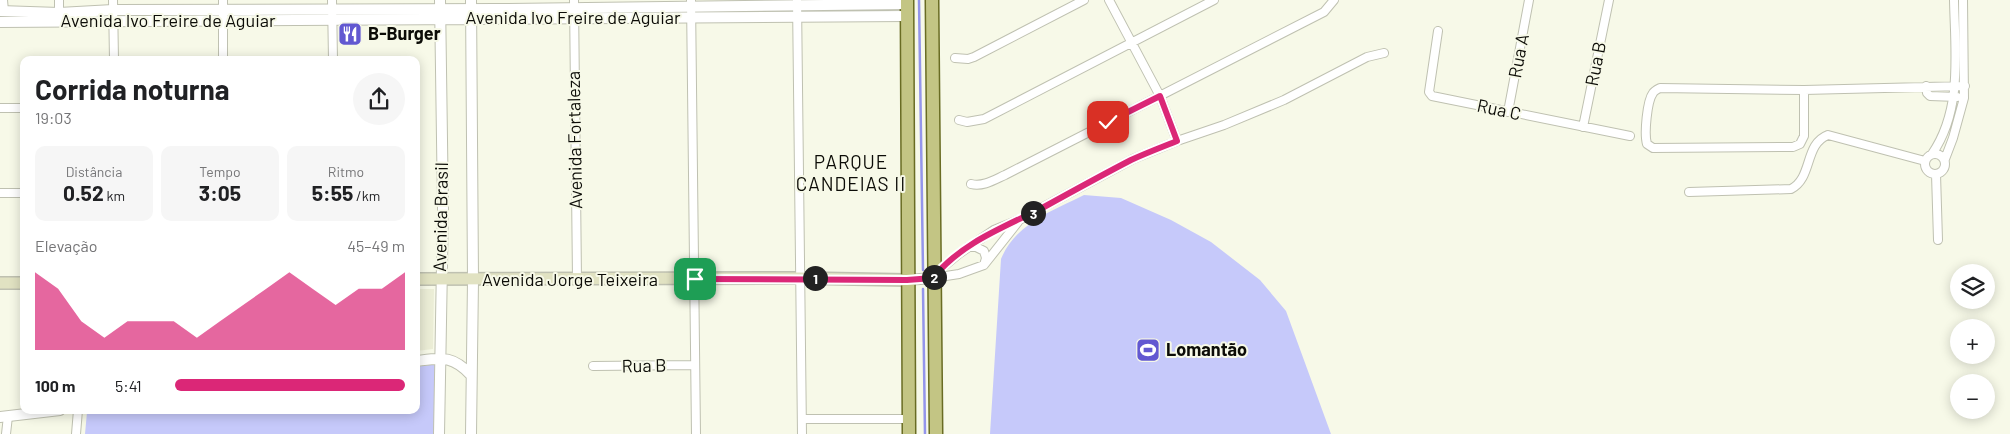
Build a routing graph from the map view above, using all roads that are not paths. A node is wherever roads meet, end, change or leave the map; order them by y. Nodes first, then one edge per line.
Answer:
1 (3, 0) edge
2 (58, 0) edge
3 (932, 0) edge
4 (1084, 0) edge
5 (1109, 0) edge
6 (1214, 0) edge
7 (1334, 0) edge
8 (1529, 0) edge
9 (1609, 0) edge
10 (1954, 0) edge
11 (1963, 0) edge
12 (797, 2) edge
13 (691, 3) edge
14 (277, 4) edge
15 (574, 4) edge
16 (113, 5) edge
17 (332, 5) edge
18 (388, 5) edge
19 (907, 7) edge
20 (440, 9) edge
21 (471, 9) edge
22 (223, 10) edge
23 (2, 11) edge
24 (59, 13) junction
25 (574, 18) junction
26 (797, 18) junction
27 (692, 19) junction
28 (332, 20) junction
29 (112, 21) junction
30 (0, 22) edge
31 (1438, 31) dead end
32 (1132, 42) junction
33 (1384, 53) dead end
34 (114, 56) edge
35 (223, 56) edge
36 (332, 56) edge
37 (955, 58) dead end
38 (1926, 86) junction
39 (1955, 86) junction
40 (1965, 86) junction
41 (1804, 90) junction
42 (1160, 96) junction
43 (1954, 97) junction
44 (1964, 98) junction
45 (0, 108) edge
46 (20, 108) edge
47 (1508, 112) junction
48 (959, 120) dead end
49 (1583, 127) junction
50 (1630, 136) dead end
51 (1177, 141) junction
52 (1932, 154) junction
53 (1944, 159) junction
54 (1925, 161) junction
55 (1936, 174) junction
56 (971, 184) dead end
57 (1689, 192) dead end
58 (0, 193) edge
59 (20, 193) edge
60 (1021, 219) junction
61 (1938, 240) dead end
62 (968, 246) junction
63 (984, 265) junction
64 (800, 278) junction
65 (936, 278) junction
66 (420, 279) edge
67 (695, 279) junction
68 (440, 280) junction
69 (473, 280) junction
70 (577, 280) junction
71 (907, 280) junction
72 (0, 283) edge
73 (20, 283) edge
74 (441, 358) junction
75 (420, 361) edge
76 (695, 365) junction
77 (594, 366) dead end
78 (471, 376) junction
79 (28, 414) edge
80 (78, 414) edge
81 (4, 417) edge
82 (802, 419) junction
83 (909, 419) junction
84 (6, 434) edge
85 (76, 434) edge
86 (439, 434) edge
87 (471, 434) edge
88 (696, 434) edge
89 (802, 434) edge
90 (909, 434) edge
91 (936, 434) edge

1 - 23 street
2 - 24 street
3 - 65 main road
4 - 37 street
5 - 32 street
6 - 32 street
7 - 42 street
8 - 47 street, Rua A
9 - 49 street, Rua B
10 - 39 street
11 - 40 street
12 - 13 street, Avenida Ivo Freire de Aguiar
12 - 19 street, Avenida Ivo Freire de Aguiar
12 - 26 street
13 - 15 street, Avenida Ivo Freire de Aguiar
13 - 27 street
14 - 17 street, Avenida Ivo Freire de Aguiar
14 - 22 street, Avenida Ivo Freire de Aguiar
15 - 21 street, Avenida Ivo Freire de Aguiar
15 - 25 street, Avenida Fortaleza
16 - 22 street, Avenida Ivo Freire de Aguiar
16 - 24 street, Avenida Ivo Freire de Aguiar
16 - 29 street
17 - 18 street, Avenida Ivo Freire de Aguiar
17 - 28 street
18 - 20 street, Avenida Ivo Freire de Aguiar
19 - 26 street, Avenida Ivo Freire de Aguiar
19 - 71 main road
20 - 21 street, Avenida Ivo Freire de Aguiar
20 - 28 street, Avenida Ivo Freire de Aguiar
20 - 68 street, Avenida Brasil
21 - 25 street, Avenida Ivo Freire de Aguiar
21 - 69 street, Avenida Brasil
22 - 28 street, Avenida Ivo Freire de Aguiar
22 - 29 street, Avenida Ivo Freire de Aguiar
22 - 35 street
23 - 24 street, Avenida Ivo Freire de Aguiar
25 - 27 street, Avenida Ivo Freire de Aguiar
25 - 70 street, Avenida Fortaleza
26 - 27 street, Avenida Ivo Freire de Aguiar
26 - 64 street
27 - 67 street
28 - 36 street
29 - 30 street, Avenida Ivo Freire de Aguiar
29 - 34 street
31 - 47 street, Rua C
32 - 42 street
32 - 48 street
33 - 51 street
38 - 39 street
38 - 41 street
38 - 43 street
39 - 40 street
39 - 43 street
40 - 44 street
41 - 41 street
42 - 51 street
42 - 56 street
43 - 44 street
43 - 52 street
44 - 53 street
45 - 46 street
47 - 49 street, Rua C
49 - 50 street, Rua C
51 - 60 street
52 - 53 street
52 - 54 street
53 - 55 street
54 - 55 street
54 - 57 street
55 - 61 street
58 - 59 street
60 - 62 street
60 - 63 street
62 - 63 street
62 - 65 street
63 - 65 street, Avenida Jorge Teixeira
64 - 67 main road, Avenida Jorge Teixeira
64 - 71 main road, Avenida Jorge Teixeira
64 - 82 street
65 - 71 street, Avenida Jorge Teixeira
65 - 91 main road
66 - 68 main road, Avenida Jorge Teixeira
67 - 70 main road, Avenida Jorge Teixeira
67 - 76 street
68 - 69 main road, Avenida Jorge Teixeira
68 - 74 street, Avenida Brasil
69 - 70 main road, Avenida Jorge Teixeira
69 - 78 street, Avenida Brasil
71 - 83 main road
72 - 73 main road
74 - 75 street
74 - 78 street
74 - 86 street, Avenida Brasil
76 - 77 street, Rua B
76 - 88 street
78 - 87 street, Avenida Brasil
79 - 81 street
80 - 85 street
81 - 84 street
82 - 83 street
82 - 89 street
83 - 90 main road

